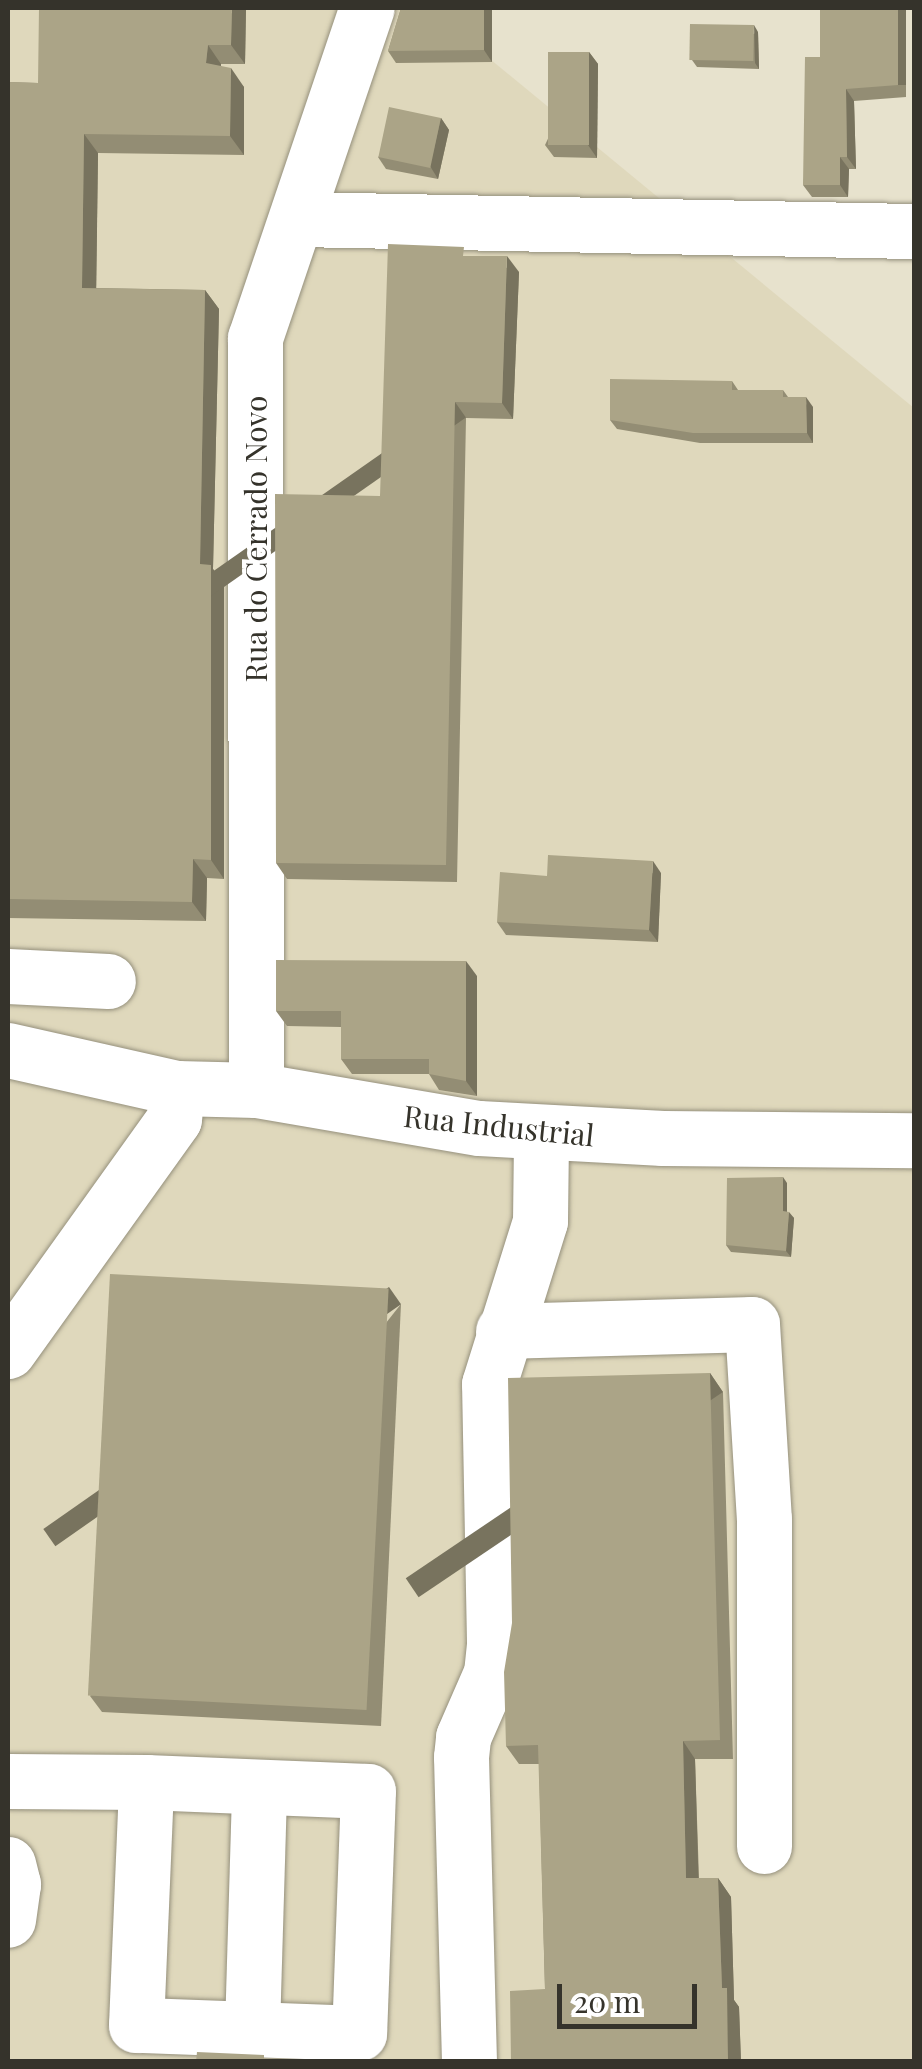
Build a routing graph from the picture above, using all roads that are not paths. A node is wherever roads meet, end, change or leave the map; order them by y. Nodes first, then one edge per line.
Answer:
1 (367, 8) edge
2 (298, 219) junction
3 (914, 231) edge
4 (8, 976) edge
5 (108, 982) dead end
6 (8, 1050) edge
7 (86, 1070) junction
8 (8, 1072) edge
9 (177, 1088) junction
10 (256, 1090) junction
11 (542, 1133) junction
12 (914, 1140) edge
13 (504, 1330) junction
14 (8, 1351) edge
15 (8, 1781) edge
16 (146, 1782) junction
17 (259, 1787) junction
18 (764, 1846) dead end
19 (8, 1864) edge
20 (8, 1920) edge
21 (252, 2029) junction
22 (135, 2043) edge
23 (358, 2048) edge
24 (469, 2062) edge

1 - 2 street, Rua do Cerrado Novo
2 - 3 street
2 - 10 street, Rua do Cerrado Novo
4 - 5 street
6 - 7 street, Rua Industrial
7 - 8 street, Rua Industrial
7 - 9 street, Rua Industrial
9 - 10 street, Rua Industrial
9 - 14 street
10 - 11 street, Rua Industrial
11 - 12 street, Rua Industrial
11 - 13 street
13 - 18 street
13 - 24 street
15 - 16 street
16 - 17 street
16 - 22 street
17 - 21 street
17 - 23 street
19 - 20 street
21 - 22 street
21 - 23 street

